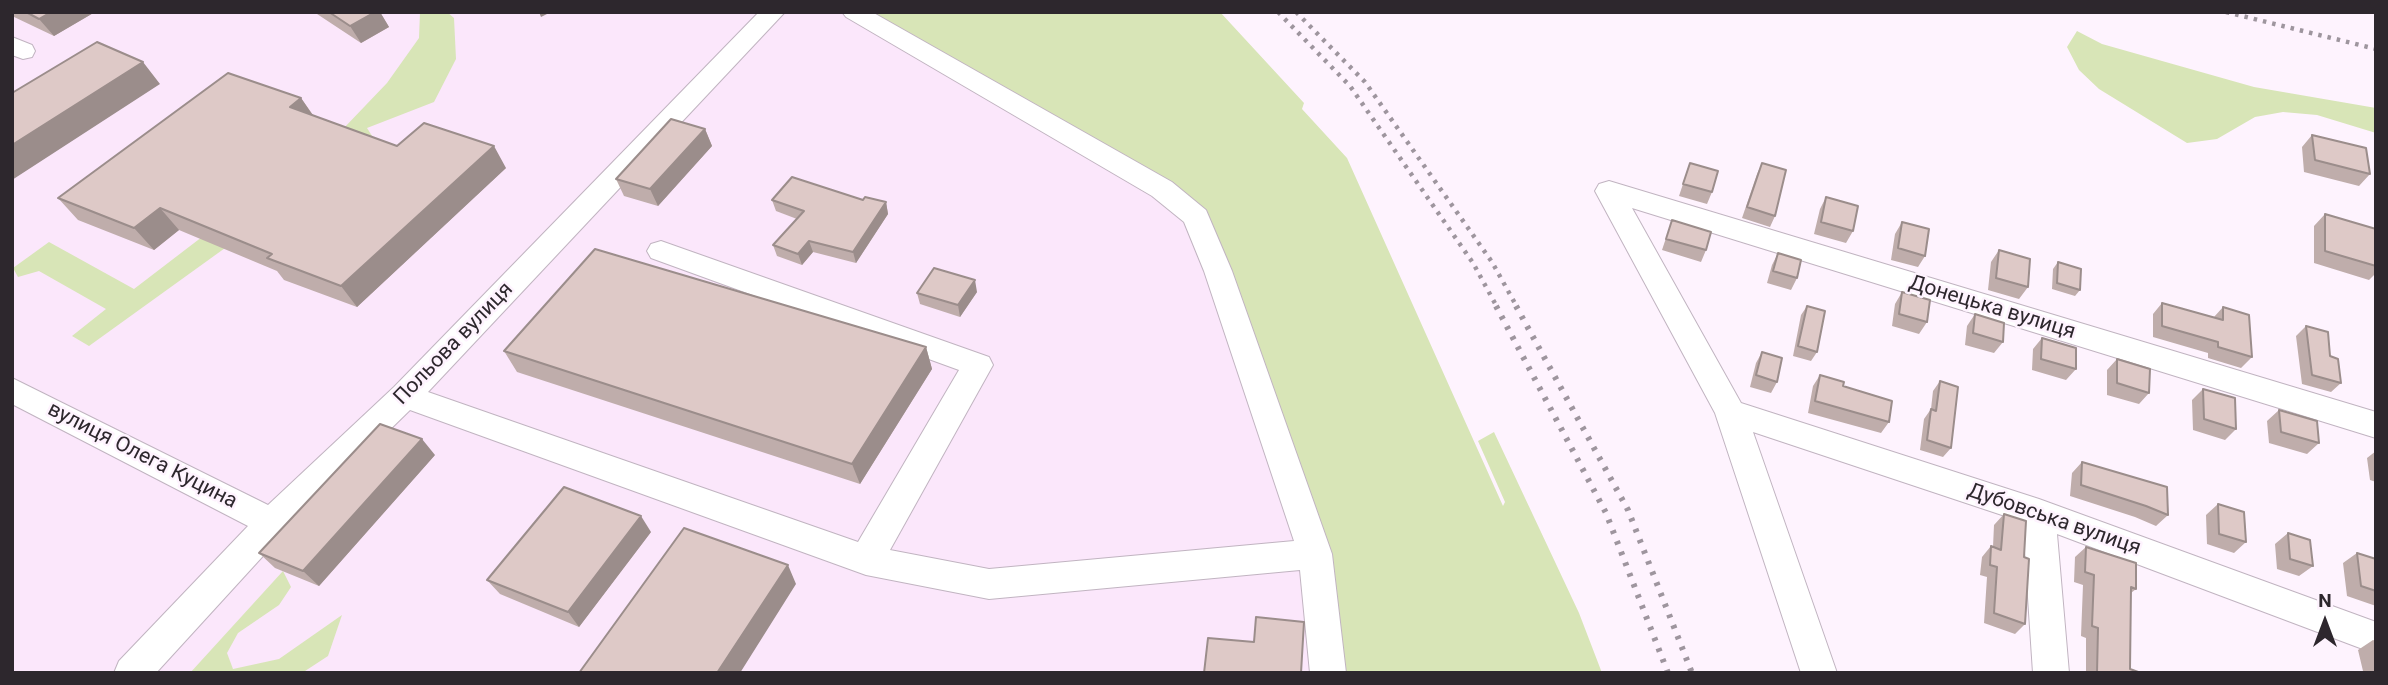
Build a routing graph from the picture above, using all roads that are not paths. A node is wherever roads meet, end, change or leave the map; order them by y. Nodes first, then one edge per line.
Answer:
1 (773, 12) edge
2 (854, 12) edge
3 (661, 251) dead end
4 (12, 390) edge
5 (405, 396) junction
6 (1730, 412) junction
7 (2376, 425) edge
8 (2039, 513) junction
9 (272, 523) junction
10 (1315, 554) junction
11 (866, 560) junction
12 (2376, 638) edge
13 (132, 673) edge
14 (1328, 673) edge
15 (1819, 673) edge
16 (2052, 673) edge

1 - 5 street, Польова вулиця
2 - 10 street
3 - 11 street
4 - 9 street, вулиця Олега Куцина
5 - 9 street, Польова вулиця
5 - 11 street
6 - 7 street, Донецька вулиця
6 - 8 street, Дубовська вулиця
6 - 15 street
8 - 12 street, Дубовська вулиця
8 - 16 street
9 - 13 street, Польова вулиця
10 - 11 street
10 - 14 street

